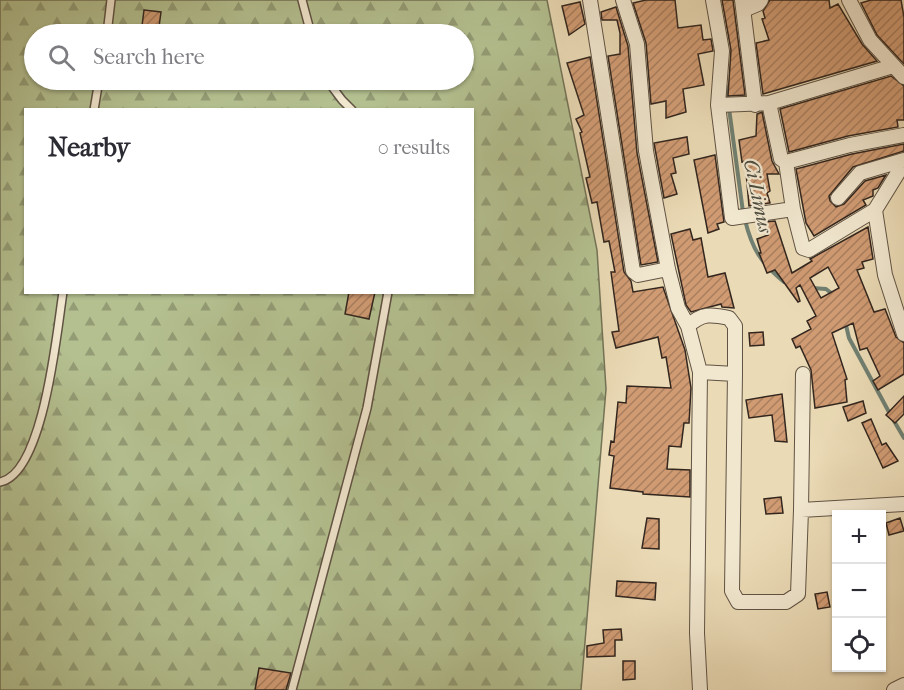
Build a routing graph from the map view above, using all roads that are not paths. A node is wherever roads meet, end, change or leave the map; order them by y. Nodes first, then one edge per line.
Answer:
1 (111, 0) edge
2 (302, 0) edge
3 (590, 0) edge
4 (623, 0) edge
5 (713, 0) edge
6 (761, 0) edge
7 (849, 0) edge
8 (743, 5) edge
9 (108, 24) edge
10 (308, 24) edge
11 (893, 66) junction
12 (904, 77) edge
13 (97, 90) edge
14 (334, 90) edge
15 (762, 104) junction
16 (718, 105) junction
17 (94, 108) edge
18 (350, 108) edge
19 (904, 135) edge
20 (786, 162) junction
21 (904, 162) edge
22 (838, 198) dead end
23 (793, 209) junction
24 (875, 210) junction
25 (668, 269) junction
26 (63, 294) edge
27 (388, 294) edge
28 (688, 326) junction
29 (904, 334) edge
30 (700, 372) junction
31 (735, 374) junction
32 (803, 374) dead end
33 (0, 482) edge
34 (904, 504) edge
35 (801, 510) junction
36 (904, 686) edge
37 (292, 690) edge
38 (700, 690) edge
39 (894, 690) edge

1 - 9 lane
2 - 10 lane
3 - 25 street
4 - 25 street
5 - 16 street
6 - 8 street
7 - 11 street
8 - 15 street
11 - 12 street
11 - 15 street
13 - 17 lane
14 - 18 lane
15 - 16 street
15 - 20 street
16 - 23 street
19 - 20 street
20 - 23 street
21 - 22 street
21 - 24 street
23 - 24 street
24 - 29 street
25 - 28 street
26 - 33 lane
27 - 37 lane
28 - 30 street
28 - 31 street
30 - 31 street
30 - 38 street
31 - 35 street
32 - 35 street
34 - 35 street
36 - 39 street

